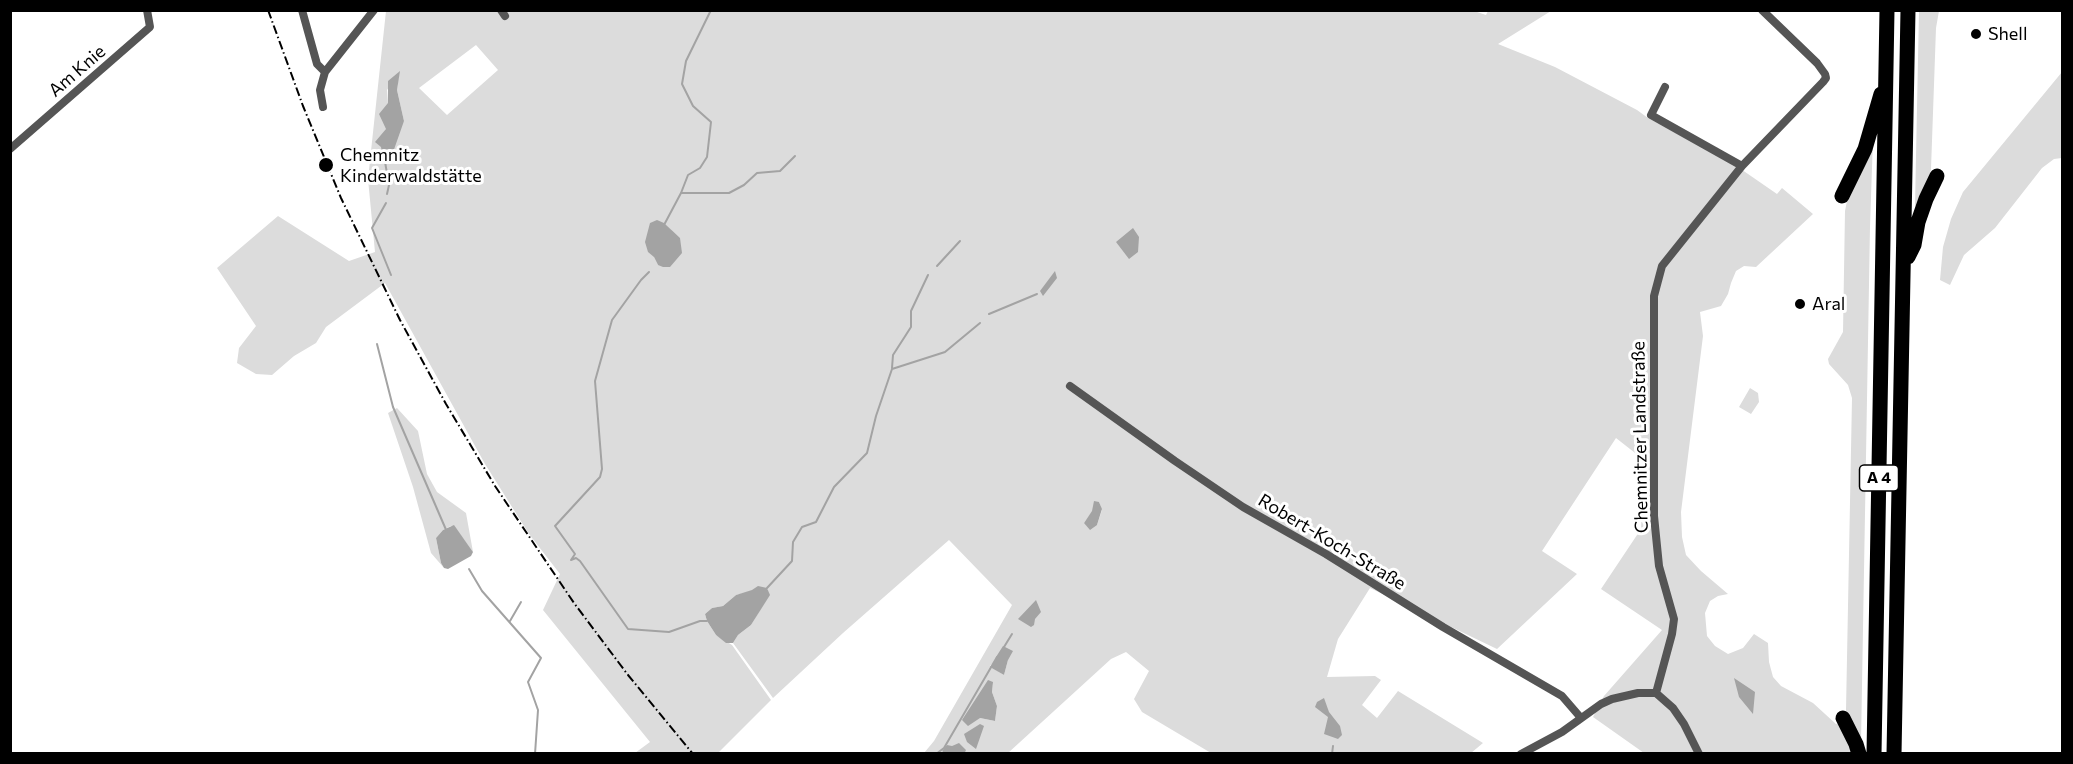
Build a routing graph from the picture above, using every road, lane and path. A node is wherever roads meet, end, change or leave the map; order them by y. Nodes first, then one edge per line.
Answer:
1 (147, 10) edge
2 (302, 10) edge
3 (374, 10) edge
4 (1762, 10) edge
5 (1887, 10) edge
6 (1908, 10) edge
7 (325, 72) junction
8 (1886, 80) junction
9 (1665, 87) dead end
10 (323, 106) dead end
11 (10, 149) edge
12 (1742, 166) junction
13 (1937, 176) dead end
14 (1842, 196) dead end
15 (1904, 268) junction
16 (1070, 386) dead end
17 (1656, 693) junction
18 (1581, 718) junction
19 (1843, 718) dead end
20 (1521, 753) edge
21 (1699, 753) edge
22 (1859, 753) edge
23 (1874, 753) edge
24 (1894, 753) edge

1 - 11 street, Am Knie
2 - 7 street
3 - 7 street
4 - 12 street, Chemnitzer Landstraße
5 - 8 highway, A 4
6 - 15 highway, A 4
7 - 10 street
8 - 14 highway
8 - 23 highway, A 4
9 - 12 street
12 - 17 street, Chemnitzer Landstraße
13 - 15 highway
15 - 24 highway, A 4
16 - 18 street, Robert-Koch-Straße
17 - 18 street
17 - 21 street
18 - 20 street
19 - 22 highway

